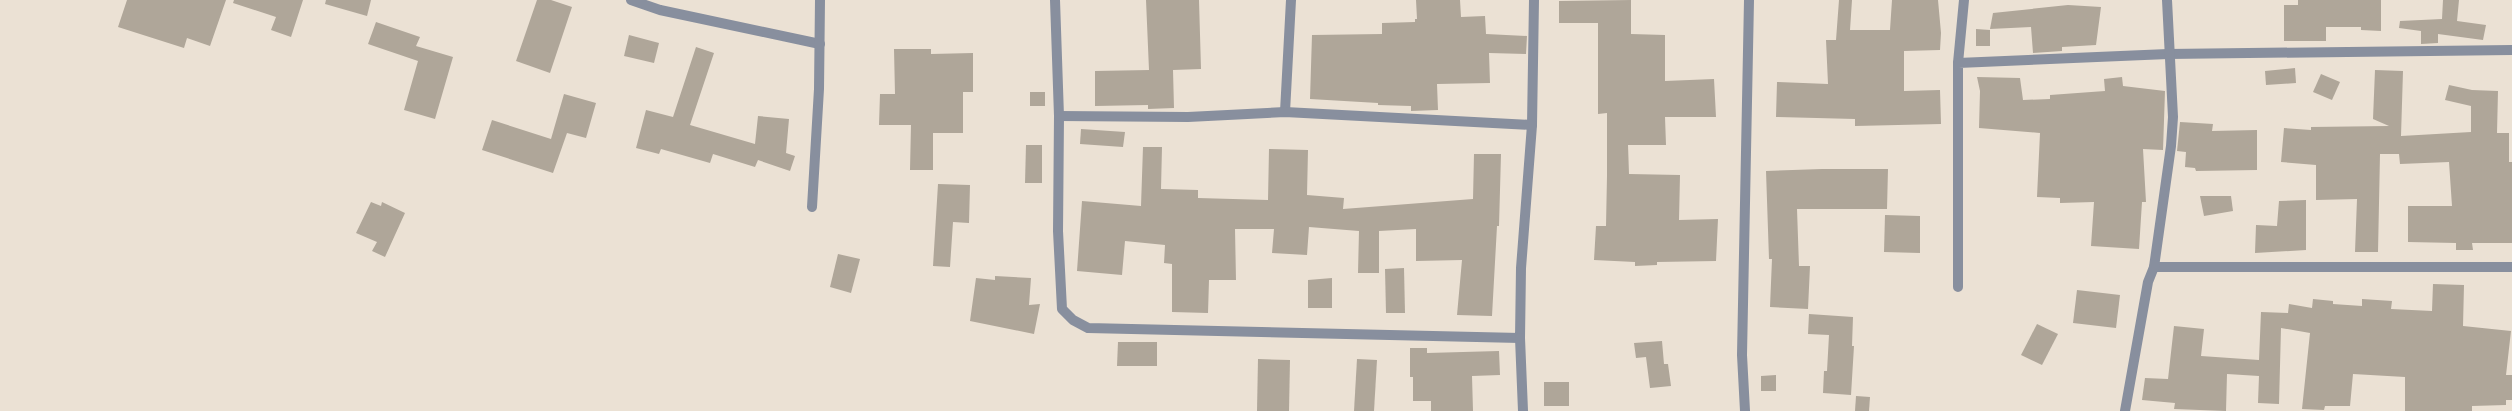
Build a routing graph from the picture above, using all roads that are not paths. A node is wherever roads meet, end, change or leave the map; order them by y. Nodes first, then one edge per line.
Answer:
1 (632, 0) edge
2 (820, 0) edge
3 (1054, 0) edge
4 (1291, 0) edge
5 (1534, 0) edge
6 (1749, 0) edge
7 (1964, 0) edge
8 (2167, 0) edge
9 (820, 44) junction
10 (2512, 50) edge
11 (2168, 54) junction
12 (1958, 63) junction
13 (1284, 112) junction
14 (1059, 116) junction
15 (1532, 125) junction
16 (812, 207) dead end
17 (2154, 267) junction
18 (2512, 267) edge
19 (1958, 287) dead end
20 (1520, 338) junction
21 (1523, 411) edge
22 (1744, 411) edge
23 (2125, 411) edge

1 - 9 street
2 - 9 street
3 - 14 street
4 - 13 street
5 - 15 street
6 - 22 street
7 - 12 street
8 - 11 street
9 - 16 street
10 - 11 street
11 - 12 street
11 - 17 street
12 - 19 street
13 - 14 street
13 - 15 street
14 - 20 street
15 - 20 street
17 - 18 street
17 - 23 street
20 - 21 street

